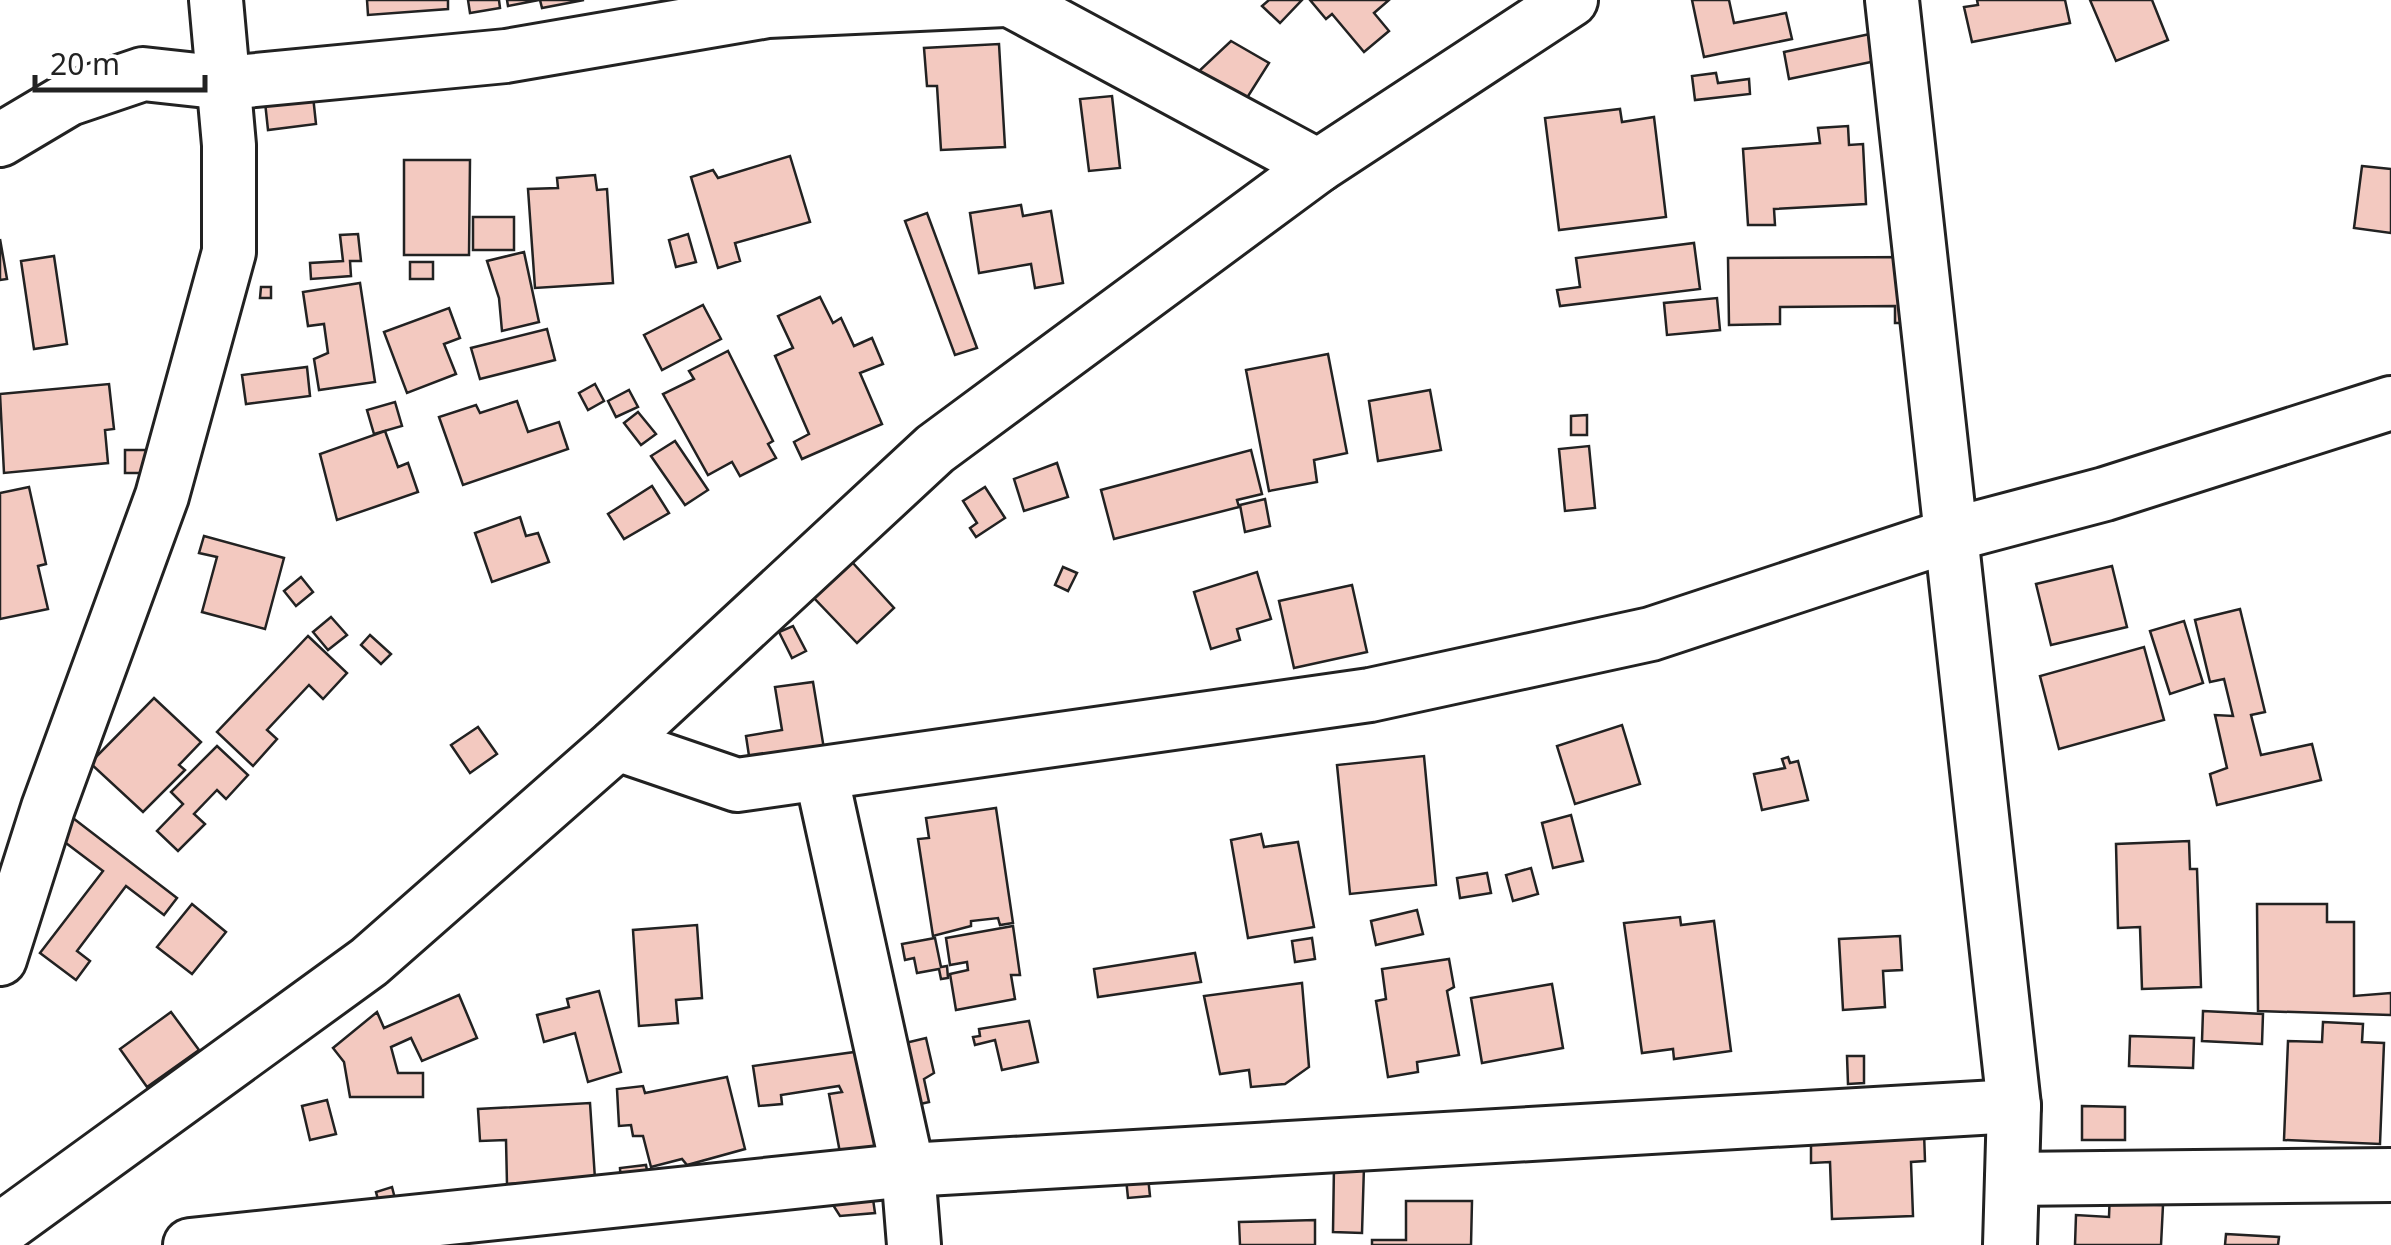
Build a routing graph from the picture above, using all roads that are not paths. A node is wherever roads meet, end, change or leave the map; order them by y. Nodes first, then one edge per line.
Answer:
1 (216, 0) edge
2 (1007, 0) edge
3 (1572, 0) edge
4 (1892, 0) edge
5 (768, 6) edge
6 (225, 83) junction
7 (0, 140) edge
8 (1318, 166) junction
9 (2391, 403) edge
10 (1954, 534) junction
11 (617, 744) junction
12 (821, 774) junction
13 (0, 959) edge
14 (2014, 1106) junction
15 (908, 1170) junction
16 (2391, 1175) edge
17 (2012, 1179) junction
18 (0, 1230) edge
19 (190, 1245) edge
20 (914, 1245) edge
21 (2010, 1245) edge

1 - 6 street
2 - 5 street
2 - 8 street
3 - 8 street
4 - 10 street
5 - 6 street
6 - 7 street
6 - 13 street
8 - 11 street
9 - 10 street
10 - 12 street
10 - 14 street
11 - 12 street
11 - 18 street
12 - 15 street
14 - 15 street
14 - 17 street
15 - 19 street
15 - 20 street
16 - 17 street
17 - 21 street

